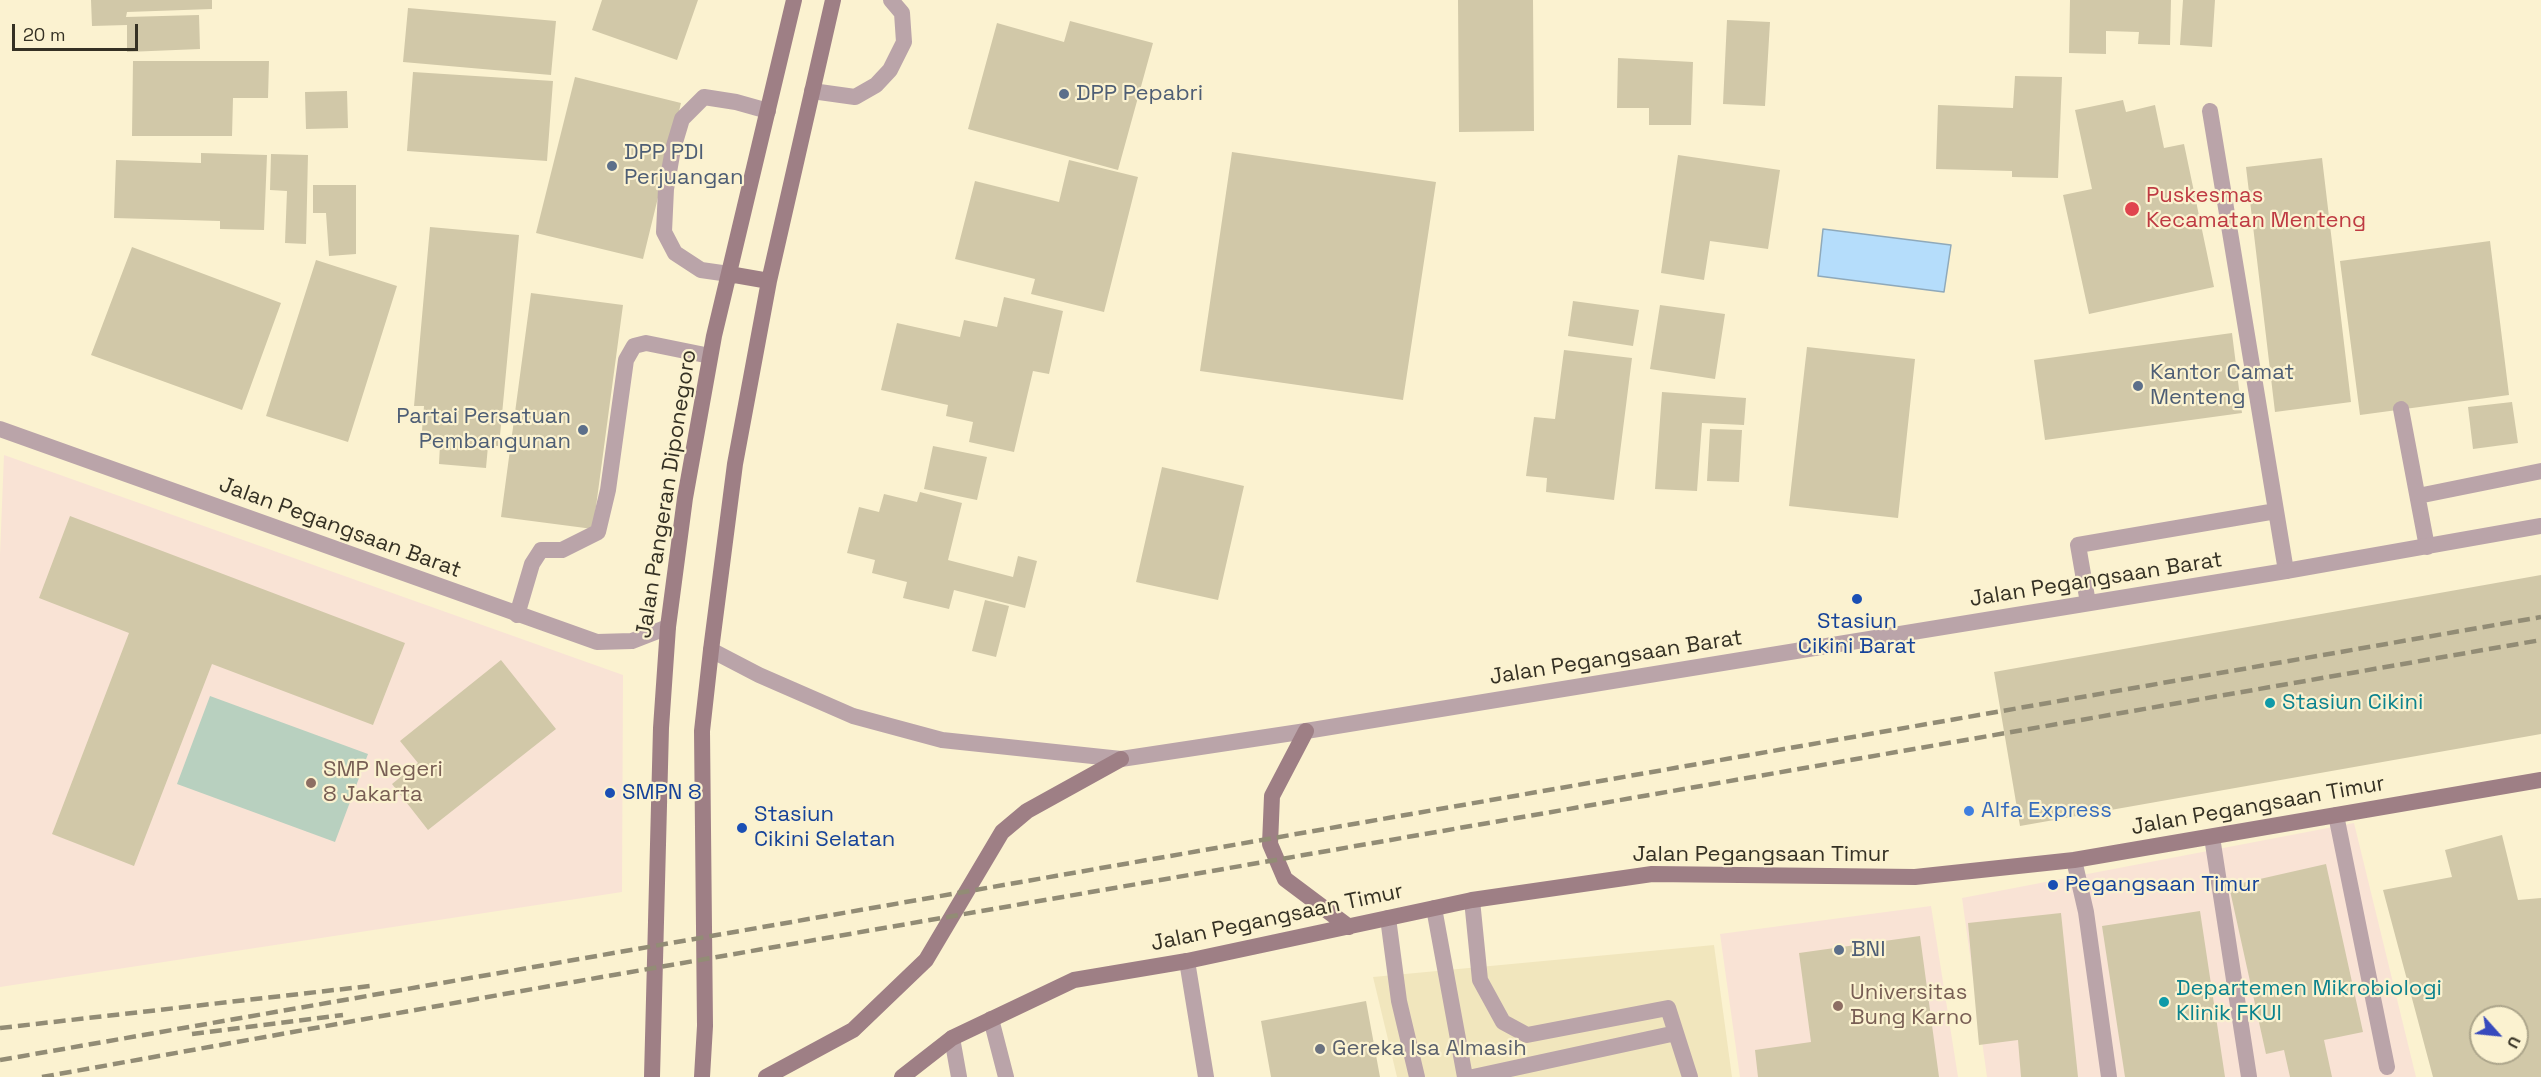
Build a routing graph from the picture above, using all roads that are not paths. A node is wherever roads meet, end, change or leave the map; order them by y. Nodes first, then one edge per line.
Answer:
1 (794, 0) edge
2 (833, 0) edge
3 (891, 0) edge
4 (812, 91) junction
5 (768, 111) junction
6 (2210, 111) dead end
7 (729, 274) junction
8 (769, 281) junction
9 (710, 356) junction
10 (2401, 409) dead end
11 (0, 429) edge
12 (2541, 471) edge
13 (2418, 496) junction
14 (2276, 511) junction
15 (2541, 526) edge
16 (2427, 547) junction
17 (2286, 572) junction
18 (2088, 603) junction
19 (517, 615) junction
20 (668, 627) junction
21 (711, 650) junction
22 (1306, 731) junction
23 (1121, 759) junction
24 (2541, 780) edge
25 (2336, 815) junction
26 (2212, 837) junction
27 (2074, 860) junction
28 (1472, 900) junction
29 (1434, 908) junction
30 (1388, 918) junction
31 (1349, 927) junction
32 (1187, 961) junction
33 (991, 1019) junction
34 (1676, 1033) junction
35 (952, 1038) junction
36 (2387, 1068) dead end
37 (652, 1077) edge
38 (702, 1077) edge
39 (766, 1077) edge
40 (902, 1077) edge
41 (959, 1077) edge
42 (1006, 1077) edge
43 (1206, 1077) edge
44 (1417, 1077) edge
45 (1465, 1077) edge
46 (1473, 1077) edge
47 (1690, 1077) edge
48 (2109, 1077) edge
49 (2249, 1077) edge

1 - 5 main road, Jalan Pangeran Diponegoro
2 - 4 main road
3 - 4 street
4 - 8 main road
5 - 7 main road, Jalan Pangeran Diponegoro
5 - 7 street
6 - 14 street
7 - 8 main road
7 - 9 main road, Jalan Pangeran Diponegoro
8 - 21 main road
9 - 19 street
9 - 20 main road, Jalan Pangeran Diponegoro
10 - 13 street
11 - 19 street, Jalan Pegangsaan Barat
12 - 13 street
13 - 16 street
14 - 17 street
14 - 18 street
15 - 16 street, Jalan Pegangsaan Barat
16 - 17 street, Jalan Pegangsaan Barat
17 - 18 street, Jalan Pegangsaan Barat
18 - 22 street, Jalan Pegangsaan Barat
19 - 20 street, Jalan Pegangsaan Barat
20 - 37 main road, Jalan Pangeran Diponegoro
21 - 23 street, Jalan Pegangsaan Barat
21 - 38 main road
22 - 23 street, Jalan Pegangsaan Barat
22 - 31 main road
23 - 39 main road
24 - 25 main road, Jalan Pegangsaan Timur
25 - 26 main road, Jalan Pegangsaan Timur
25 - 36 street
26 - 27 main road, Jalan Pegangsaan Timur
26 - 49 street
27 - 28 main road, Jalan Pegangsaan Timur
27 - 48 street
28 - 29 main road, Jalan Pegangsaan Timur
28 - 34 street
29 - 30 main road, Jalan Pegangsaan Timur
29 - 45 street
30 - 31 main road, Jalan Pegangsaan Timur
30 - 44 street
31 - 32 main road, Jalan Pegangsaan Timur
32 - 33 main road, Jalan Pegangsaan Timur
32 - 43 street
33 - 35 main road, Jalan Pegangsaan Timur
33 - 42 street
34 - 46 street
34 - 47 street
35 - 40 main road, Jalan Pegangsaan Timur
35 - 41 street

